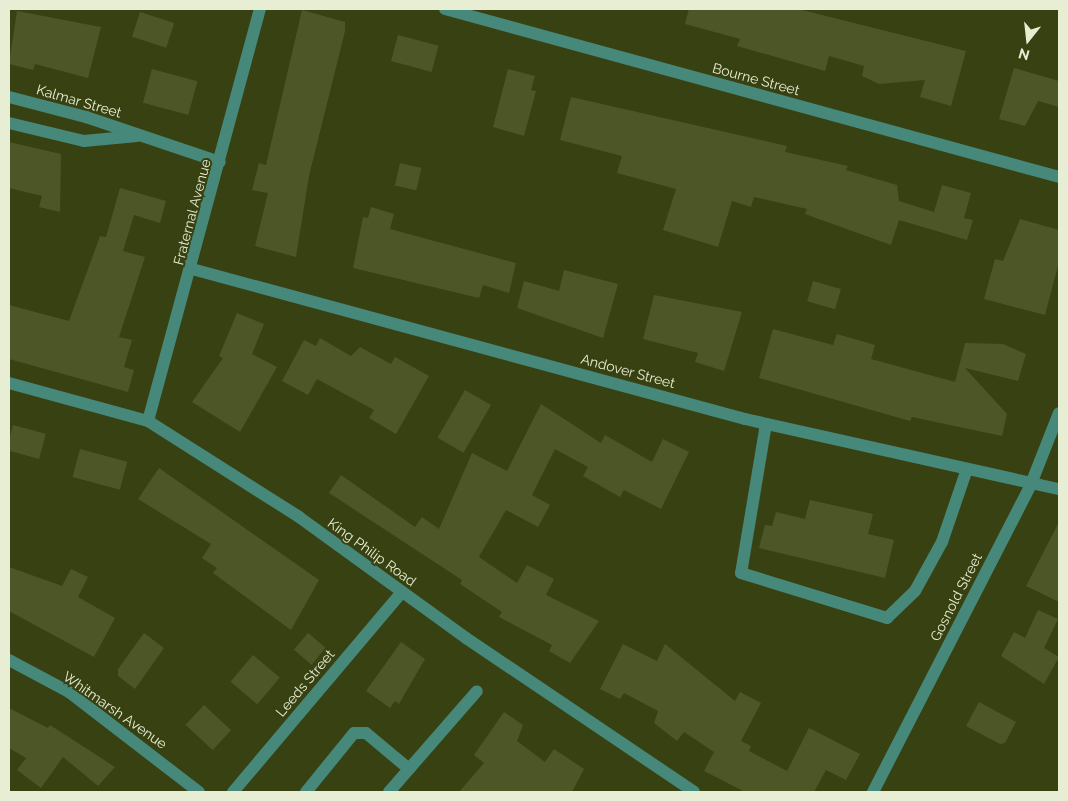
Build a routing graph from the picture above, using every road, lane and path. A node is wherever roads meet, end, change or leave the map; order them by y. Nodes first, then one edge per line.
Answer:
1 (260, 9) edge
2 (445, 9) edge
3 (9, 97) edge
4 (9, 123) edge
5 (142, 135) junction
6 (220, 162) junction
7 (1059, 178) edge
8 (192, 269) junction
9 (9, 384) edge
10 (1059, 413) edge
11 (148, 421) junction
12 (766, 424) junction
13 (967, 469) junction
14 (1031, 484) junction
15 (1059, 489) edge
16 (401, 593) junction
17 (9, 660) edge
18 (477, 691) dead end
19 (409, 769) junction
20 (199, 792) edge
21 (233, 792) edge
22 (306, 792) edge
23 (390, 792) edge
24 (694, 792) edge
25 (873, 792) edge

1 - 6 street, Fraternal Avenue
2 - 7 street, Bourne Street
3 - 5 street, Kalmar Street
4 - 5 street, Kalmar Street
5 - 6 street, Kalmar Street
6 - 8 street, Fraternal Avenue
8 - 11 street, Fraternal Avenue
8 - 12 street, Andover Street
9 - 11 street, King Philip Road
10 - 14 street, Gosnold Street
11 - 16 street, King Philip Road
12 - 13 street, Andover Street
12 - 13 street
13 - 14 street, Andover Street
14 - 15 street, Andover Street
14 - 25 street, Gosnold Street
16 - 21 street, Leeds Street
16 - 24 street, King Philip Road
17 - 20 street, Whitmarsh Avenue
18 - 19 street
19 - 22 street
19 - 23 street

